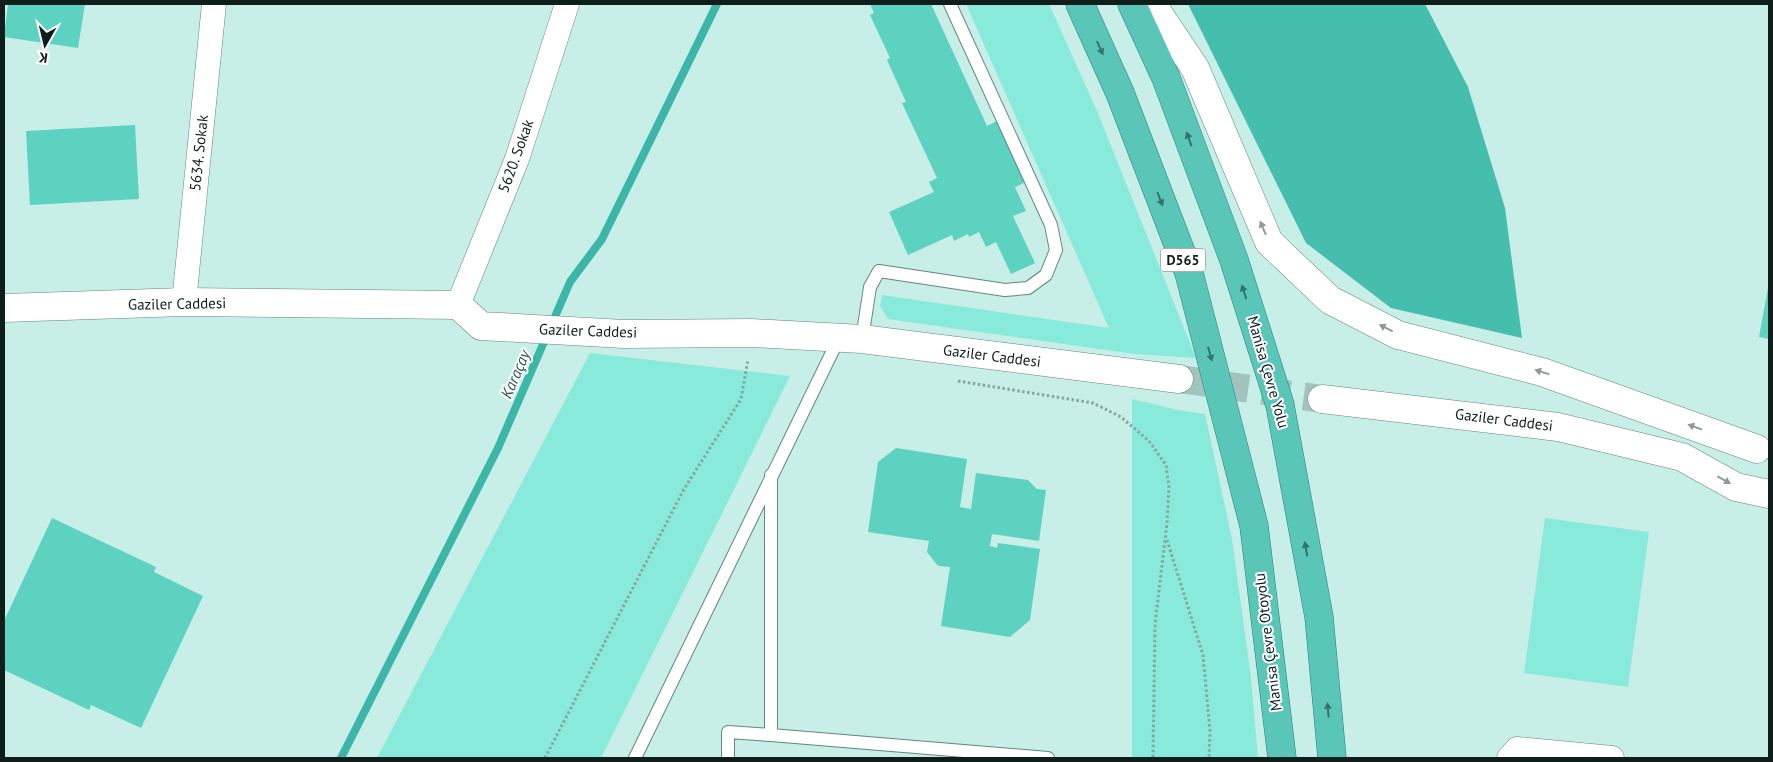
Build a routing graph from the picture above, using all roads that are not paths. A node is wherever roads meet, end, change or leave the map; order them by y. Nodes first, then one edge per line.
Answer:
1 (214, 4) edge
2 (567, 4) edge
3 (950, 4) edge
4 (1080, 4) edge
5 (1132, 4) edge
6 (1152, 4) edge
7 (184, 302) junction
8 (458, 305) junction
9 (4, 308) edge
10 (850, 338) junction
11 (1179, 379) tunnel mouth
12 (1322, 399) tunnel mouth
13 (1763, 450) edge
14 (1682, 457) junction
15 (771, 475) junction
16 (1769, 494) edge
17 (771, 735) junction
18 (880, 752) edge
19 (634, 758) edge
20 (728, 758) edge
21 (1048, 758) edge
22 (1282, 758) edge
23 (1332, 758) edge
24 (1509, 758) edge
25 (1612, 758) edge

1 - 7 street, 5634. Sokak
2 - 8 street, 5620. Sokak
3 - 10 lane
4 -> 22 highway, Manisa Çevre Otoyolu / D565
23 -> 5 highway, Manisa Çevre Yolu
13 -> 6 street
7 - 8 street, Gaziler Caddesi
7 - 9 street, Gaziler Caddesi
8 - 10 street, Gaziler Caddesi
10 - 11 street, Gaziler Caddesi
10 - 15 lane
12 - 14 street, Gaziler Caddesi
13 - 14 street, Gaziler Caddesi
14 -> 16 street, Gaziler Caddesi
15 - 17 lane
15 - 19 lane
17 - 18 lane
17 - 20 lane
18 - 21 lane
24 - 25 street

